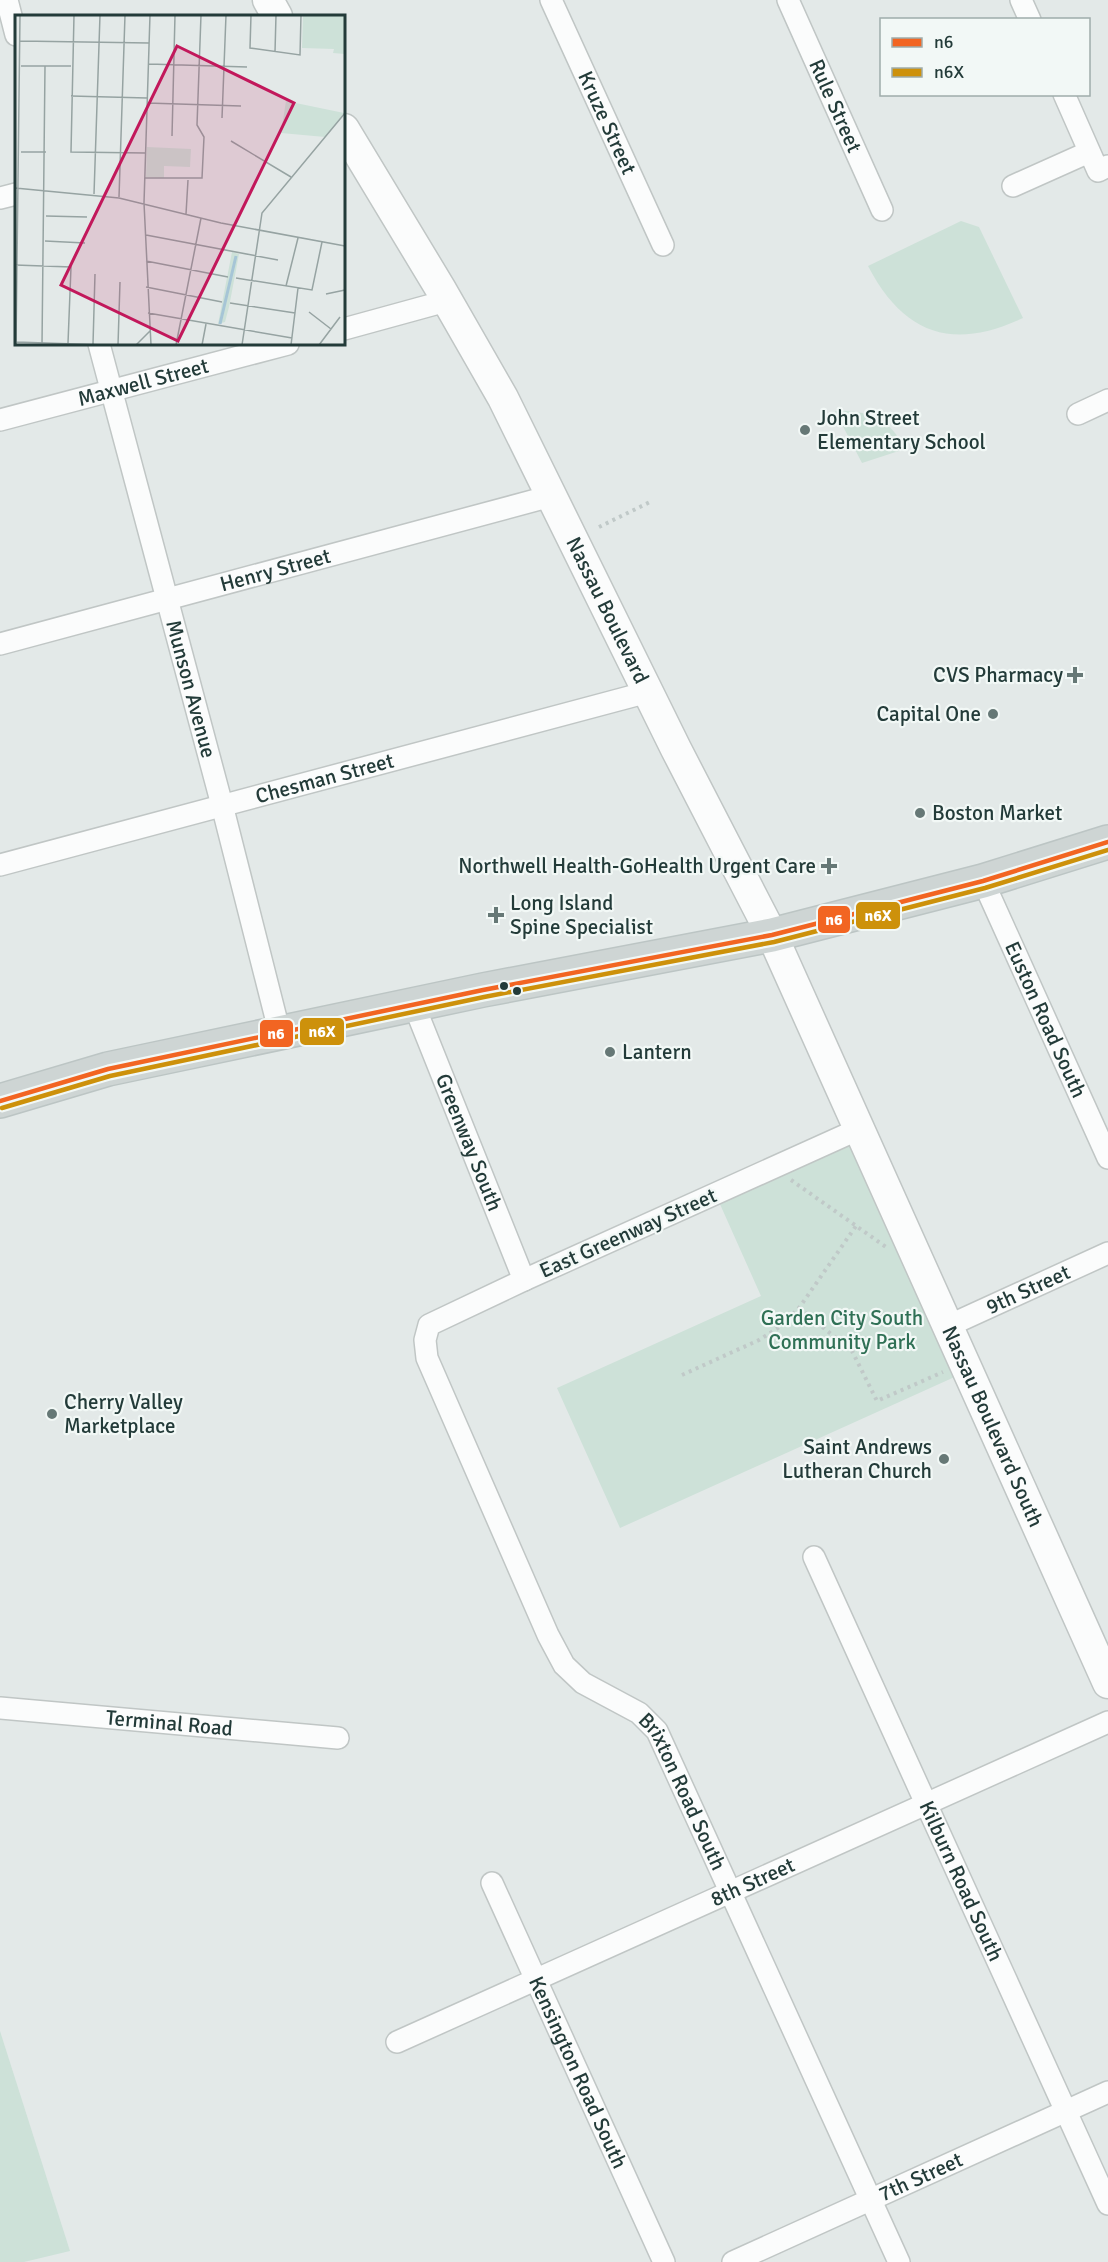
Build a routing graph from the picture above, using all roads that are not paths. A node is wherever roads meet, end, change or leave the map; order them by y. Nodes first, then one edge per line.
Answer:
1 (7, 0) edge
2 (268, 0) edge
3 (551, 0) edge
4 (788, 0) edge
5 (1022, 0) edge
6 (276, 15) edge
7 (1029, 18) edge
8 (15, 31) edge
9 (1065, 96) edge
10 (345, 131) edge
11 (1089, 152) junction
12 (1103, 169) edge
13 (1014, 186) dead end
14 (15, 194) edge
15 (0, 198) edge
16 (882, 210) dead end
17 (663, 245) dead end
18 (446, 301) junction
19 (345, 328) edge
20 (99, 345) edge
21 (284, 345) edge
22 (112, 391) junction
23 (1108, 400) edge
24 (1077, 414) dead end
25 (0, 420) edge
26 (551, 496) junction
27 (167, 599) junction
28 (0, 644) edge
29 (648, 692) junction
30 (222, 805) junction
31 (1108, 842) edge
32 (0, 865) edge
33 (983, 880) junction
34 (772, 935) junction
35 (414, 1005) junction
36 (280, 1034) junction
37 (0, 1101) edge
38 (854, 1116) junction
39 (1108, 1158) edge
40 (1108, 1253) edge
41 (524, 1280) junction
42 (948, 1326) junction
43 (427, 1358) joint
44 (814, 1557) dead end
45 (1108, 1683) edge
46 (0, 1708) edge
47 (1108, 1722) edge
48 (338, 1738) dead end
49 (928, 1803) junction
50 (492, 1883) dead end
51 (731, 1891) junction
52 (536, 1979) junction
53 (397, 2042) dead end
54 (1108, 2092) edge
55 (1066, 2111) junction
56 (871, 2200) junction
57 (1108, 2204) edge
58 (664, 2262) edge
59 (734, 2262) edge
60 (899, 2262) edge

1 - 8 street
2 - 6 main road
3 - 17 street, Kruze Street
4 - 16 street, Rule Street
5 - 7 street
9 - 11 street
10 - 18 main road, Nassau Boulevard
11 - 12 street
11 - 13 street
14 - 15 street
18 - 19 street
18 - 26 main road, Nassau Boulevard
20 - 22 street, Munson Avenue
21 - 22 street, Maxwell Street
22 - 25 street, Maxwell Street
22 - 27 street, Munson Avenue
23 - 24 street
26 - 27 street, Henry Street
26 - 29 main road, Nassau Boulevard
27 - 28 street, Henry Street
27 - 30 street, Munson Avenue
29 - 30 street, Chesman Street
29 - 34 main road, Nassau Boulevard
30 - 32 street, Chesman Street
30 - 36 street, Munson Avenue
31 - 33 main road
33 - 34 main road
33 - 39 street, Euston Road South
34 - 35 main road
34 - 38 main road, Nassau Boulevard
35 - 36 main road
35 - 41 street, Greenway South
36 - 37 main road
38 - 41 street, East Greenway Street
38 - 42 main road, Nassau Boulevard South
40 - 42 street, 9th Street
41 - 43 street, East Greenway Street
42 - 45 main road, Nassau Boulevard South
43 - 51 street, Brixton Road South
44 - 49 street, Kilburn Road South
46 - 48 street, Terminal Road
47 - 49 street, 8th Street
49 - 51 street, 8th Street
49 - 55 street, Kilburn Road South
50 - 52 street, Kensington Road South
51 - 52 street, 8th Street
51 - 56 street, Brixton Road South
52 - 53 street, 8th Street
52 - 58 street, Kensington Road South
54 - 55 street, 7th Street
55 - 56 street, 7th Street
55 - 57 street, Kilburn Road South
56 - 59 street, 7th Street
56 - 60 street, Brixton Road South

